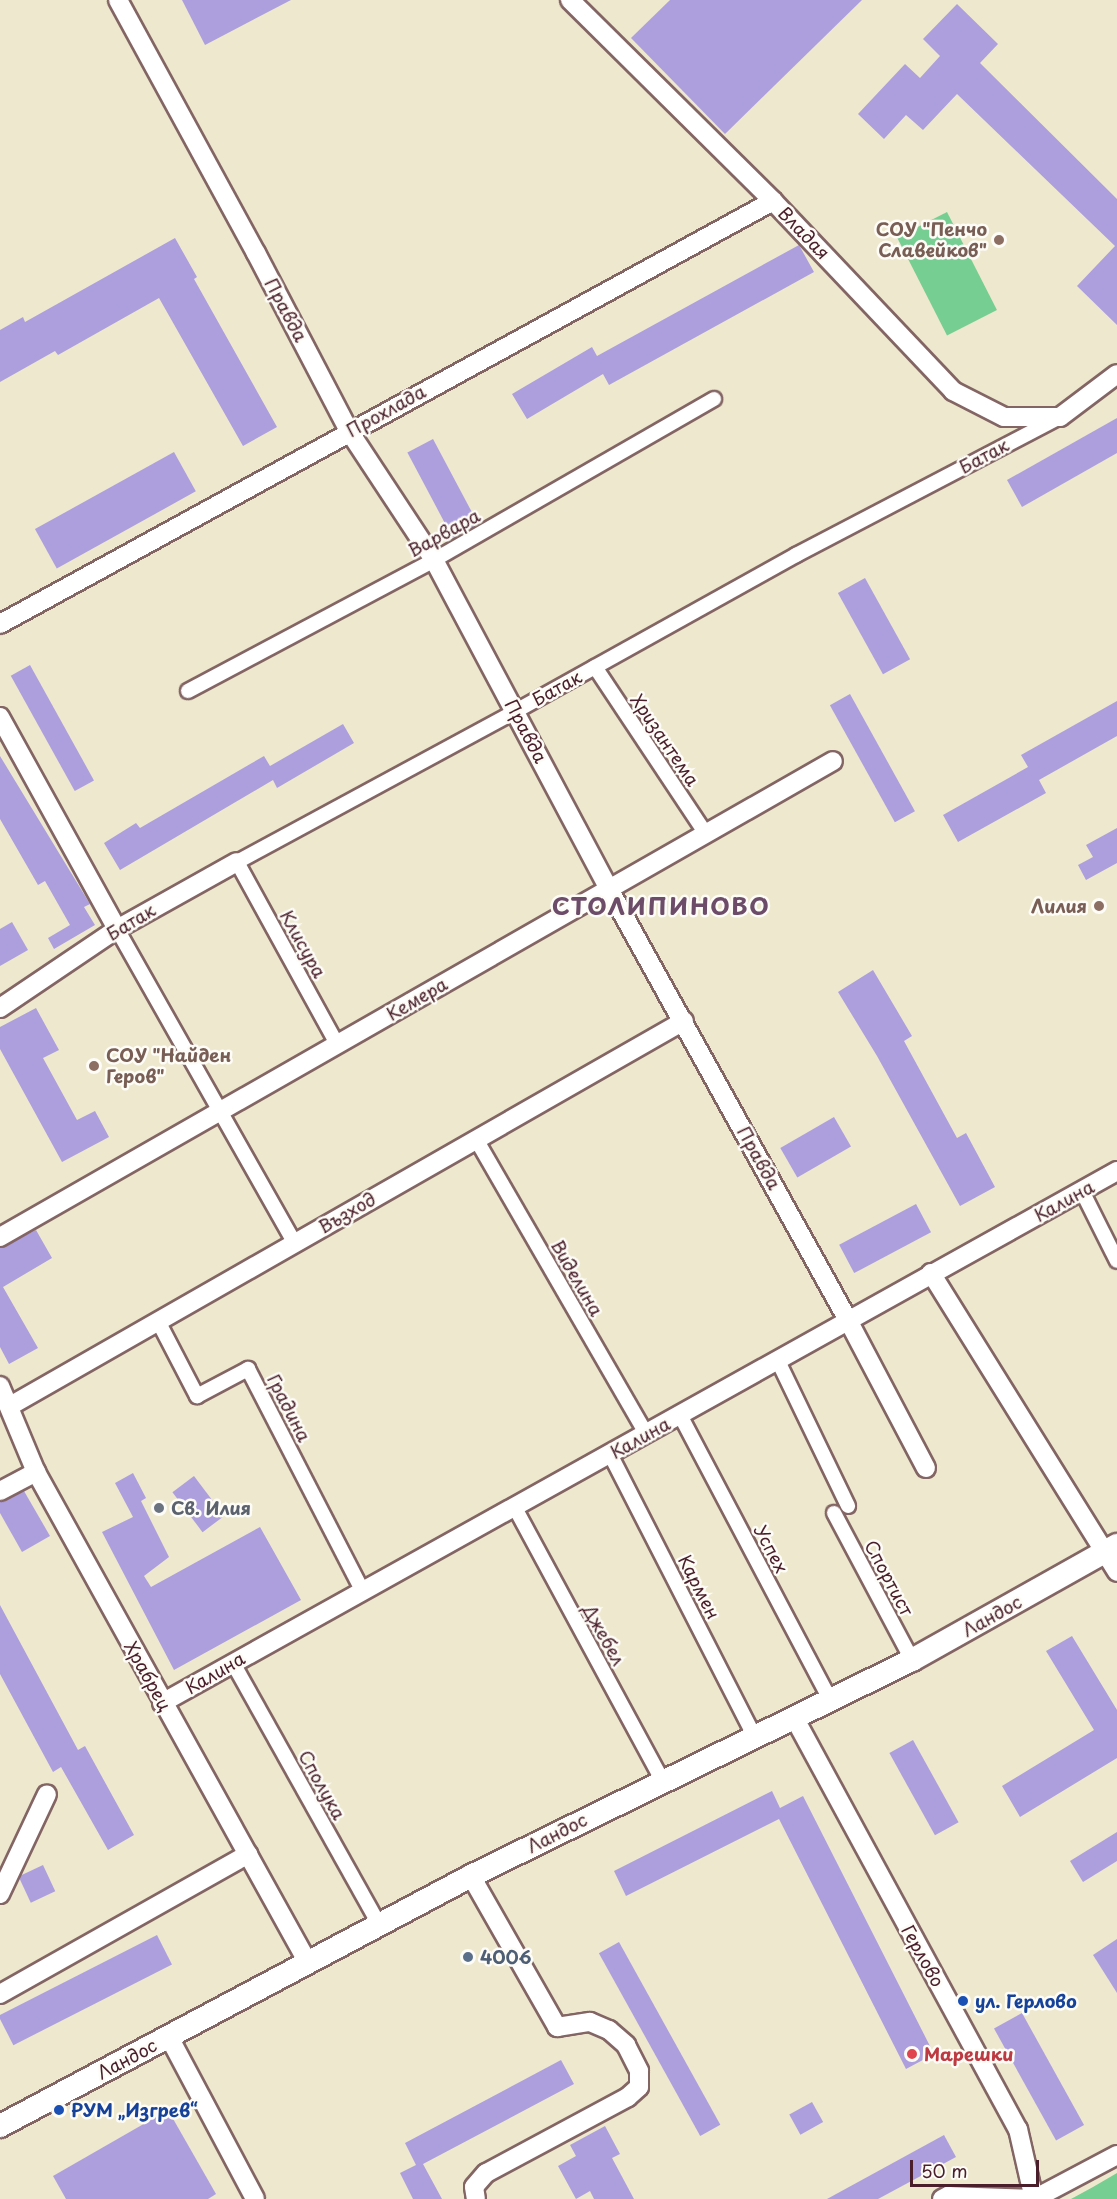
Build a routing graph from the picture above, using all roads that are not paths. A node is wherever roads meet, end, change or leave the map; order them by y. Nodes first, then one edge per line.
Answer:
1 (118, 0) edge
2 (570, 0) edge
3 (773, 201) junction
4 (1117, 374) edge
5 (714, 399) dead end
6 (1060, 417) junction
7 (350, 431) junction
8 (435, 560) junction
9 (0, 624) edge
10 (595, 667) junction
11 (188, 691) dead end
12 (516, 711) junction
13 (0, 717) edge
14 (833, 761) dead end
15 (706, 834) junction
16 (237, 862) junction
17 (609, 889) junction
18 (117, 928) junction
19 (0, 1008) edge
20 (684, 1021) junction
21 (338, 1044) junction
22 (222, 1111) junction
23 (476, 1139) junction
24 (1117, 1172) edge
25 (1082, 1191) junction
26 (0, 1237) edge
27 (295, 1243) junction
28 (1117, 1261) edge
29 (931, 1273) junction
30 (158, 1321) junction
31 (849, 1322) junction
32 (778, 1361) junction
33 (0, 1386) edge
34 (10, 1406) junction
35 (680, 1415) junction
36 (646, 1434) junction
37 (610, 1454) junction
38 (926, 1468) dead end
39 (36, 1472) junction
40 (0, 1491) edge
41 (514, 1506) junction
42 (848, 1506) dead end
43 (834, 1513) dead end
44 (1112, 1548) edge
45 (1117, 1572) edge
46 (362, 1590) junction
47 (912, 1660) junction
48 (233, 1663) junction
49 (830, 1700) junction
50 (162, 1703) junction
51 (795, 1719) junction
52 (755, 1737) junction
53 (663, 1781) junction
54 (47, 1794) dead end
55 (248, 1854) junction
56 (471, 1876) junction
57 (0, 1894) edge
58 (379, 1924) junction
59 (307, 1961) junction
60 (0, 1994) edge
61 (169, 2037) junction
62 (0, 2126) edge
63 (1117, 2155) edge
64 (475, 2193) edge
65 (986, 2198) edge
66 (255, 2199) edge
67 (942, 2199) edge
68 (1034, 2199) edge

1 - 7 street, Правда
2 - 3 street, Владая
3 - 6 street, Владая
3 - 7 street, Прохлада
4 - 6 street, Батак
5 - 8 street, Варвара
6 - 10 street, Батак
7 - 8 street, Правда
7 - 9 street, Прохлада
8 - 11 street, Варвара
8 - 12 street, Правда
10 - 12 street, Батак
10 - 15 street, Хризантема
12 - 16 street, Батак
12 - 17 street, Правда
13 - 18 street
14 - 15 street, Кемера
15 - 17 street, Кемера
16 - 18 street, Батак
16 - 21 street, Клисура
17 - 20 street, Правда
17 - 21 street, Кемера
18 - 19 street, Батак
18 - 22 street
20 - 23 street, Възход
20 - 31 street, Правда
21 - 22 street, Кемера
22 - 26 street, Кемера
22 - 27 street
23 - 27 street, Възход
23 - 36 street, Виделина
24 - 25 street, Калина
25 - 28 street
25 - 29 street, Калина
27 - 30 street, Възход
29 - 31 street, Калина
29 - 44 street
30 - 34 street, Възход
30 - 46 street, Градина
31 - 32 street, Калина
31 - 38 street, Правда
32 - 35 street, Калина
32 - 42 street
33 - 34 street, Храбрец
34 - 39 street, Храбрец
35 - 36 street, Калина
35 - 49 street, Успех
36 - 37 street, Калина
37 - 41 street, Калина
37 - 52 street, Кармен
39 - 40 street
39 - 50 street, Храбрец
41 - 46 street, Калина
41 - 53 street, Джебел
43 - 47 street, Спортист
44 - 45 street
44 - 47 street, Ландос
46 - 48 street, Калина
47 - 49 street, Ландос
48 - 50 street, Калина
48 - 58 street, Сполука
49 - 51 street, Ландос
50 - 55 street, Храбрец
51 - 52 street, Ландос
51 - 68 street, Герлово
52 - 53 street, Ландос
53 - 56 street, Ландос
54 - 57 street
55 - 59 street, Храбрец
55 - 60 street
56 - 58 street, Ландос
56 - 64 street
58 - 59 street, Ландос
59 - 61 street, Ландос
61 - 62 street, Ландос
61 - 66 street
63 - 68 street
65 - 67 street
65 - 68 street

